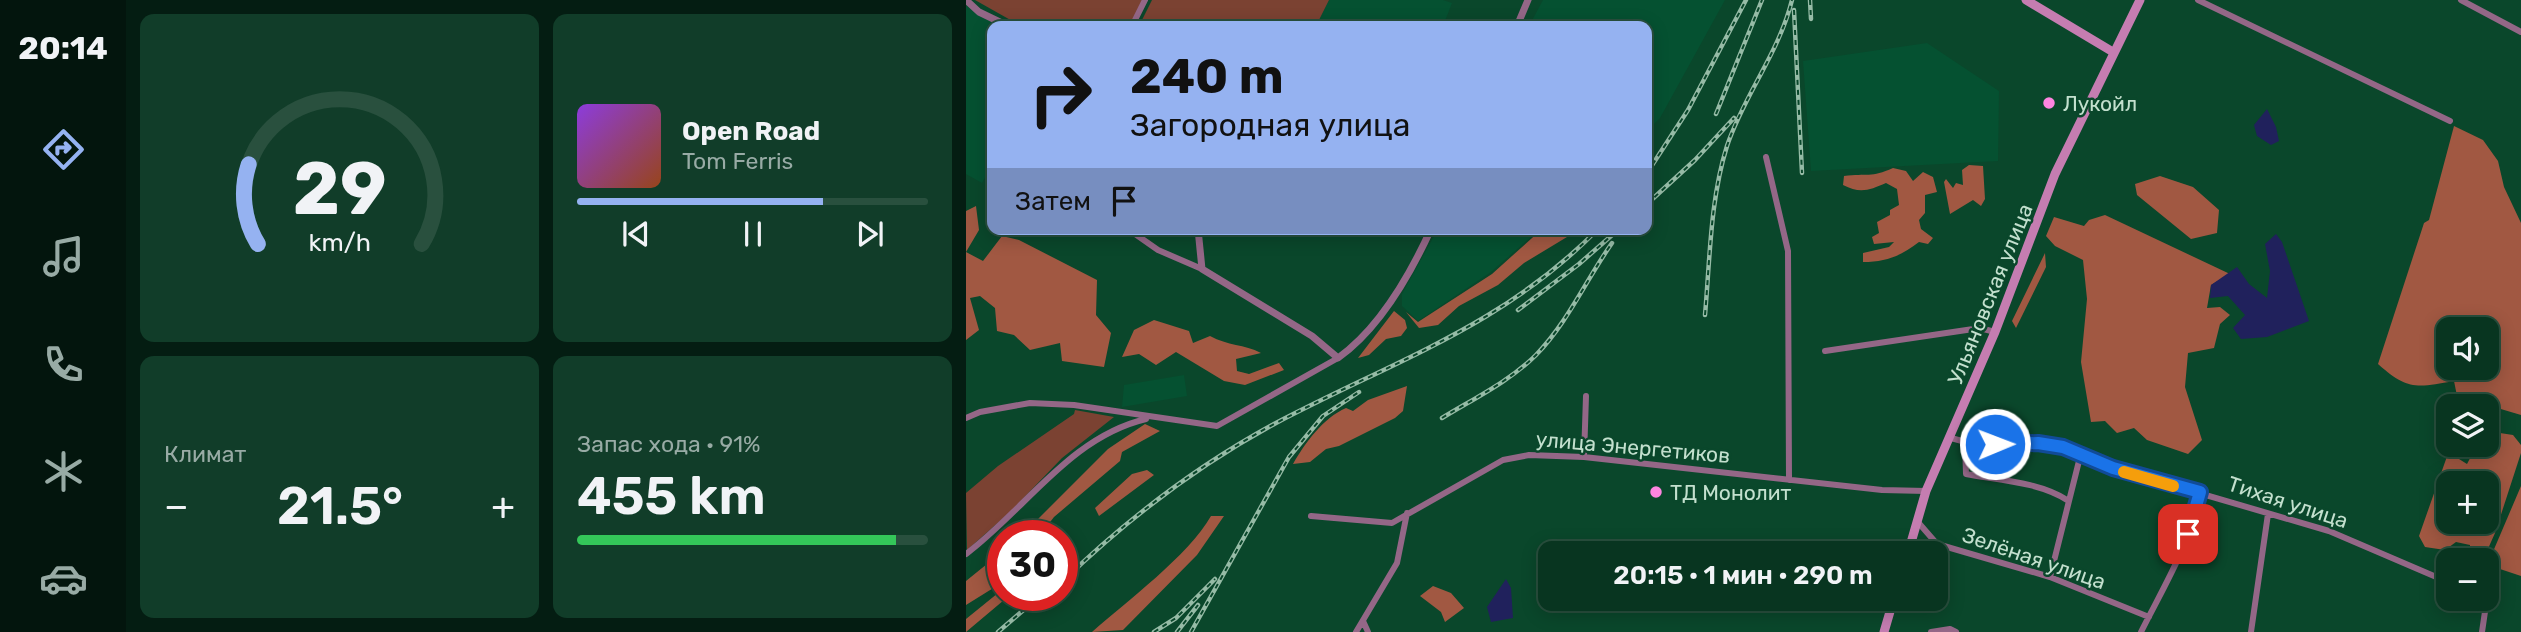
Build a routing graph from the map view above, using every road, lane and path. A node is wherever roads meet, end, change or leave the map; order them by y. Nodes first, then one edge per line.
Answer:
1 (966, 0) edge
2 (1145, 0) edge
3 (1528, 0) edge
4 (2026, 0) edge
5 (2140, 0) edge
6 (2198, 0) edge
7 (2461, 0) edge
8 (2475, 3) edge
9 (998, 21) edge
10 (1134, 21) edge
11 (1519, 21) edge
12 (2521, 32) edge
13 (2113, 52) junction
14 (2450, 121) dead end
15 (1766, 158) dead end
16 (1137, 235) edge
17 (1199, 235) edge
18 (1428, 235) edge
19 (1202, 269) junction
20 (1995, 332) junction
21 (1825, 351) dead end
22 (1338, 358) junction
23 (1586, 396) dead end
24 (966, 418) edge
25 (1151, 418) junction
26 (1951, 438) junction
27 (1965, 443) junction
28 (1584, 457) junction
29 (2080, 457) junction
30 (1789, 480) junction
31 (1926, 491) junction
32 (2200, 492) junction
33 (2067, 500) junction
34 (1407, 513) junction
35 (2268, 514) junction
36 (1311, 516) dead end
37 (1917, 521) junction
38 (1911, 541) edge
39 (966, 554) edge
40 (2050, 577) junction
41 (2436, 577) edge
42 (1890, 611) edge
43 (2485, 611) edge
44 (2148, 617) junction
45 (1363, 621) junction
46 (1356, 632) edge
47 (1368, 632) edge
48 (1884, 632) edge
49 (1931, 632) edge
50 (1956, 632) edge
51 (2141, 632) edge
52 (2251, 632) edge
53 (2482, 632) edge

1 - 9 street
2 - 10 street
3 - 11 street
4 - 13 main road
5 - 13 main road, Ульяновская улица
6 - 14 street
7 - 8 street
8 - 12 street
13 - 20 main road, Ульяновская улица
15 - 30 street
16 - 19 street
17 - 19 street
18 - 22 street
19 - 22 street
20 - 21 street
20 - 26 main road, Ульяновская улица
22 - 25 street
23 - 28 street
24 - 25 street
25 - 39 street
26 - 27 street, Тихая улица
26 - 31 main road, Ульяновская улица
27 - 29 street, Тихая улица
27 - 33 street
28 - 30 street, улица Энергетиков
28 - 34 street, улица Энергетиков
29 - 32 street, Тихая улица
29 - 33 street
30 - 31 street, улица Энергетиков
31 - 37 main road, Ульяновская улица
32 - 35 street, Тихая улица
32 - 44 street
33 - 40 street
34 - 36 street, улица Энергетиков
34 - 45 street
35 - 41 street, Тихая улица
35 - 52 street
37 - 38 main road, Ульяновская улица
37 - 40 street, Зелёная улица
40 - 44 street, Зелёная улица
42 - 48 main road
43 - 53 street
44 - 51 street
45 - 46 street
45 - 47 street
49 - 50 street

